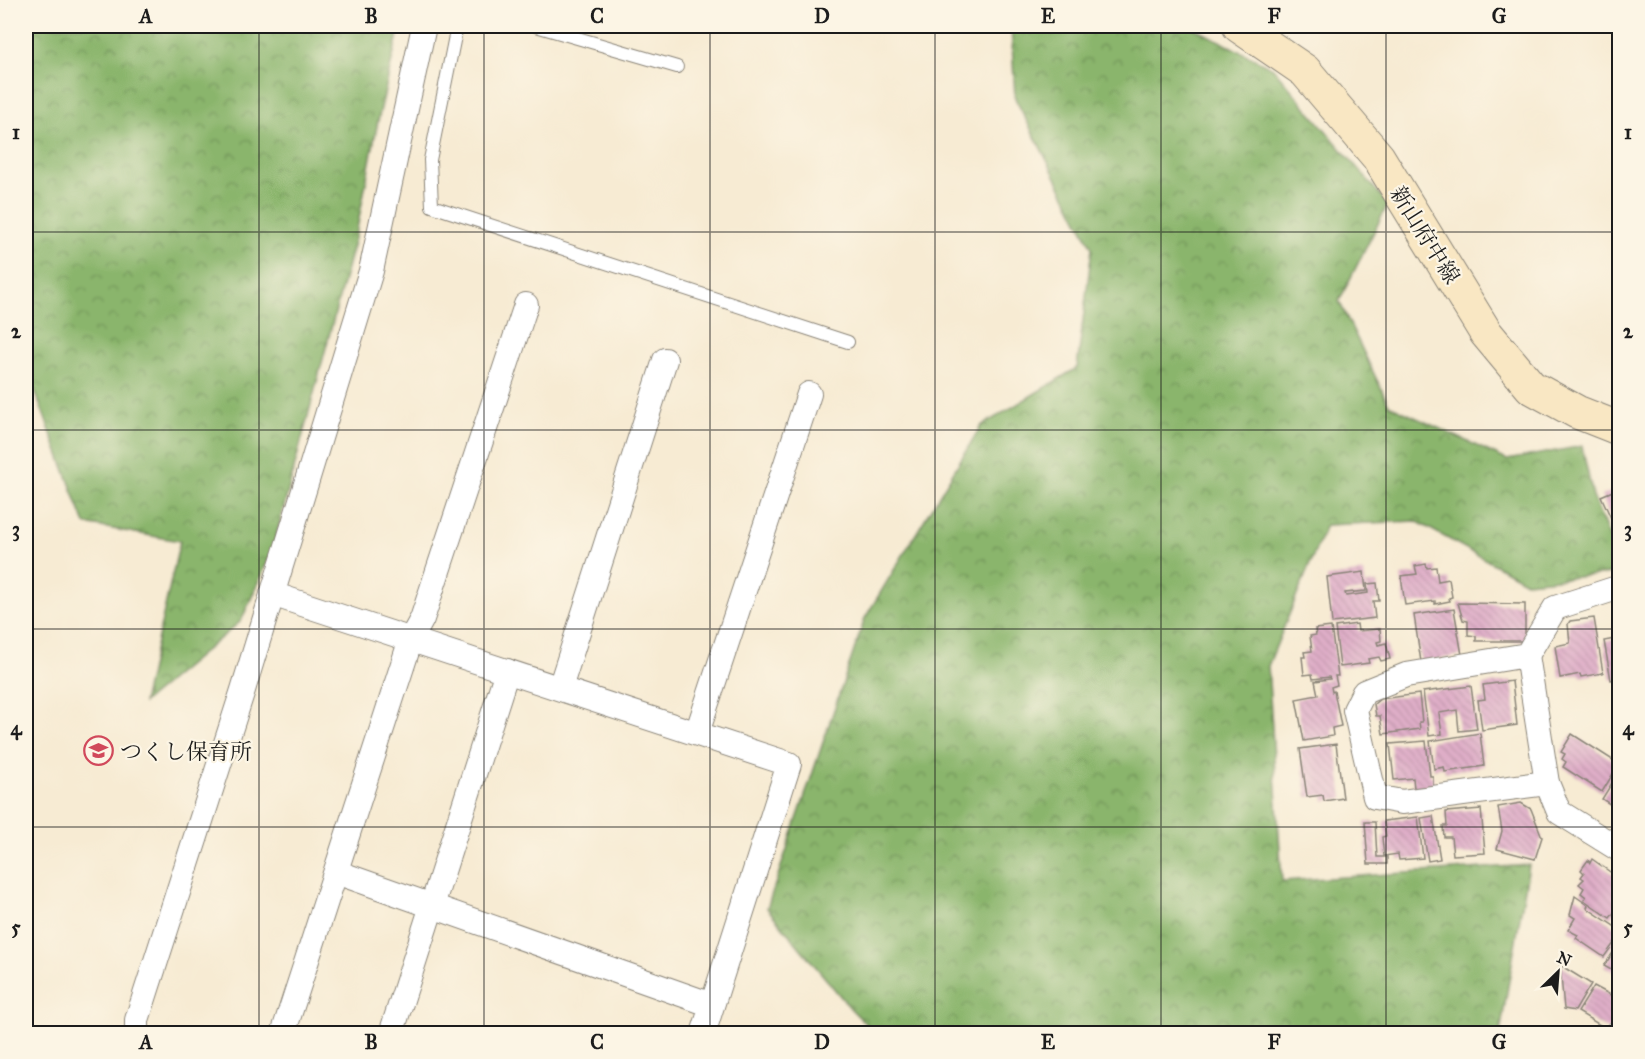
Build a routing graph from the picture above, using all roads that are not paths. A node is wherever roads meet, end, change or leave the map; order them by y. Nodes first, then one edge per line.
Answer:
1 (424, 26) edge
2 (457, 26) edge
3 (536, 26) edge
4 (1239, 26) edge
5 (677, 67) dead end
6 (526, 304) dead end
7 (848, 342) dead end
8 (665, 360) dead end
9 (808, 394) dead end
10 (1620, 429) edge
11 (1620, 587) edge
12 (272, 594) junction
13 (411, 639) junction
14 (1527, 655) junction
15 (507, 671) junction
16 (560, 688) junction
17 (697, 733) junction
18 (1547, 783) junction
19 (1620, 850) edge
20 (336, 872) junction
21 (432, 906) junction
22 (712, 1005) junction
23 (1620, 1029) edge
24 (136, 1034) edge
25 (283, 1034) edge
26 (391, 1034) edge
27 (703, 1034) edge
28 (1617, 1034) edge

1 - 12 street
2 - 7 lane
3 - 5 lane
4 - 10 main road, 新山府中線
6 - 13 street
8 - 16 street
9 - 17 street
11 - 14 street
12 - 13 street
12 - 24 street
13 - 15 street
13 - 20 street
14 - 18 street
14 - 18 street
15 - 16 street
15 - 21 street
16 - 17 street
17 - 22 street
18 - 19 street
20 - 21 street
20 - 25 street
21 - 22 street
21 - 26 street
22 - 27 street
23 - 28 street

